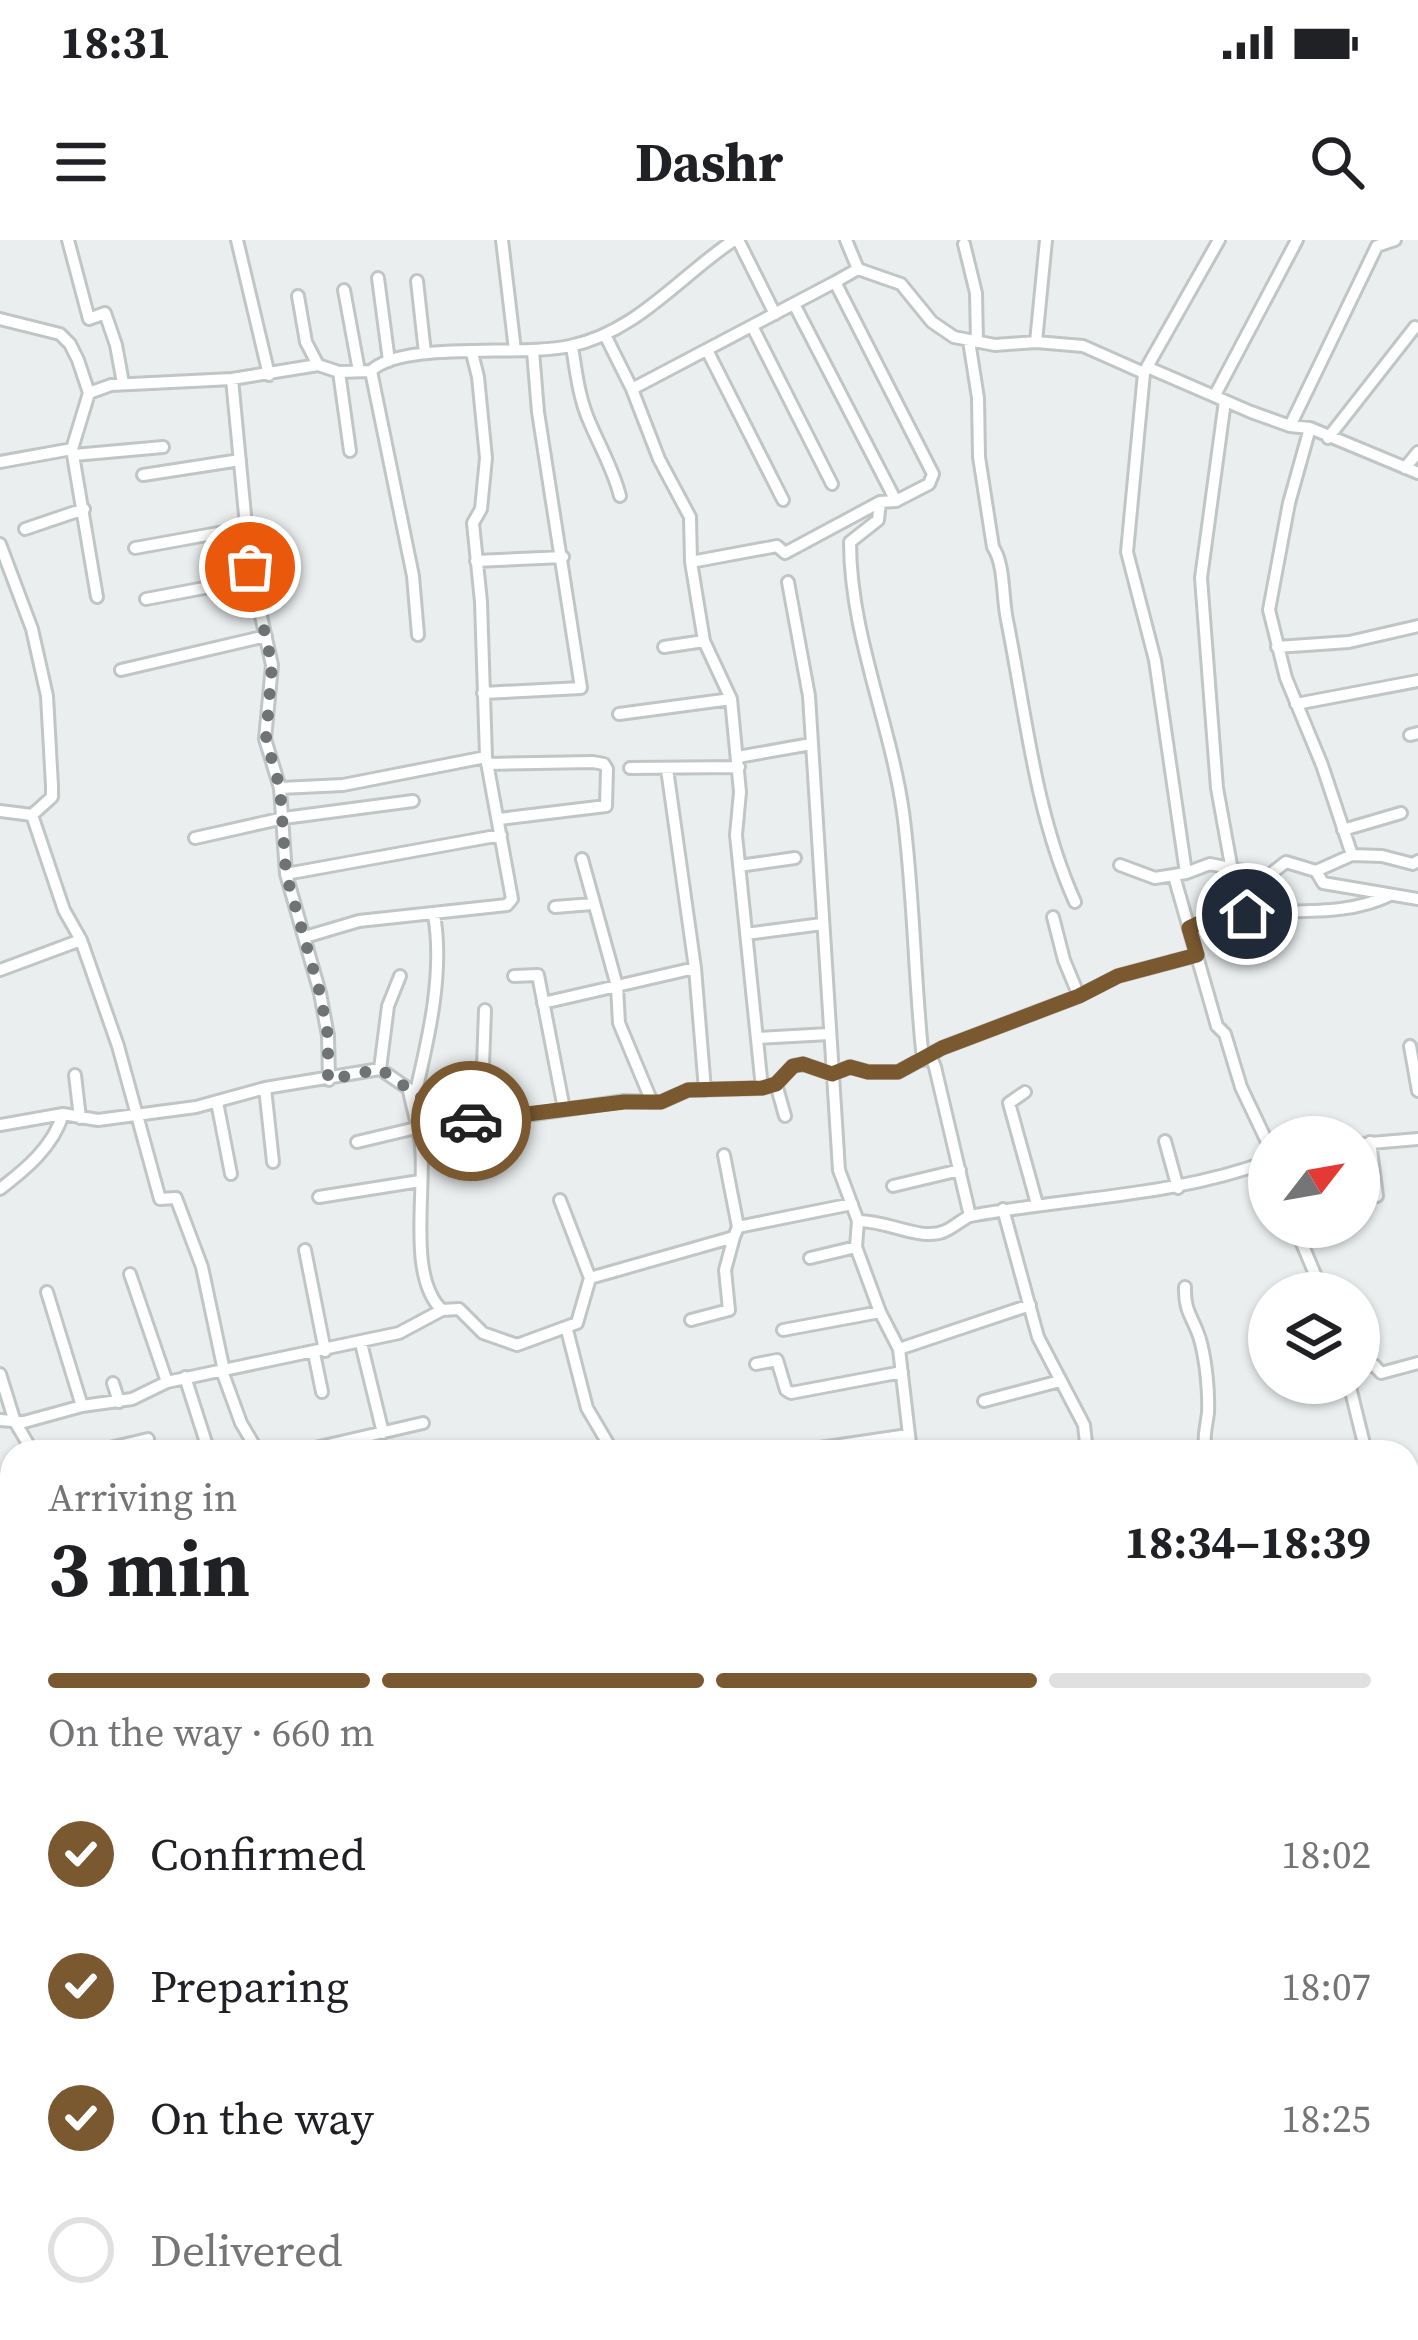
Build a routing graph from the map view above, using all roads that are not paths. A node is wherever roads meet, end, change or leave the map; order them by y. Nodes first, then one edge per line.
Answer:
1 (68, 240) edge
2 (237, 240) edge
3 (502, 240) edge
4 (736, 240) edge
5 (846, 240) edge
6 (1046, 240) edge
7 (1219, 240) edge
8 (1297, 240) edge
9 (1393, 240) edge
10 (964, 244) dead end
11 (858, 269) junction
12 (378, 278) dead end
13 (417, 280) dead end
14 (835, 282) junction
15 (344, 290) dead end
16 (298, 296) dead end
17 (794, 304) junction
18 (775, 314) junction
19 (0, 319) edge
20 (752, 326) junction
21 (1415, 327) edge
22 (605, 334) junction
23 (973, 342) junction
24 (1036, 342) junction
25 (572, 346) junction
26 (515, 350) junction
27 (707, 350) junction
28 (533, 351) junction
29 (425, 353) junction
30 (472, 353) junction
31 (389, 361) junction
32 (318, 365) junction
33 (1146, 370) junction
34 (365, 371) junction
35 (339, 372) junction
36 (269, 375) junction
37 (232, 379) junction
38 (123, 383) junction
39 (632, 389) junction
40 (89, 393) junction
41 (1220, 398) junction
42 (1290, 425) junction
43 (1310, 428) junction
44 (1328, 438) junction
45 (163, 447) dead end
46 (350, 451) dead end
47 (73, 452) junction
48 (1418, 452) edge
49 (239, 460) junction
50 (0, 462) edge
51 (1412, 471) edge
52 (143, 476) dead end
53 (832, 484) dead end
54 (620, 496) dead end
55 (783, 500) dead end
56 (896, 501) junction
57 (880, 502) junction
58 (84, 509) junction
59 (246, 528) junction
60 (25, 529) dead end
61 (0, 544) edge
62 (136, 548) dead end
63 (563, 557) junction
64 (476, 561) junction
65 (691, 562) junction
66 (252, 579) junction
67 (788, 582) dead end
68 (97, 597) dead end
69 (146, 599) dead end
70 (1418, 626) edge
71 (418, 635) dead end
72 (266, 636) junction
73 (704, 641) junction
74 (664, 647) dead end
75 (1277, 647) junction
76 (121, 670) dead end
77 (1418, 681) edge
78 (483, 693) junction
79 (731, 699) junction
80 (1296, 704) junction
81 (619, 715) dead end
82 (811, 743) junction
83 (487, 760) junction
84 (738, 762) junction
85 (630, 768) dead end
86 (667, 769) junction
87 (280, 788) junction
88 (413, 801) dead end
89 (0, 811) edge
90 (1401, 813) dead end
91 (32, 815) junction
92 (284, 818) junction
93 (499, 819) junction
94 (1343, 830) junction
95 (501, 835) junction
96 (195, 838) dead end
97 (1352, 855) junction
98 (795, 858) dead end
99 (582, 859) dead end
100 (1418, 861) edge
101 (1231, 865) junction
102 (739, 866) junction
103 (1120, 866) dead end
104 (1316, 871) junction
105 (286, 874) junction
106 (1180, 874) junction
107 (1390, 895) junction
108 (1418, 899) edge
109 (1075, 902) dead end
110 (592, 904) junction
111 (555, 907) dead end
112 (434, 914) junction
113 (1053, 916) dead end
114 (822, 924) junction
115 (1189, 928) junction
116 (746, 934) junction
117 (305, 937) junction
118 (81, 940) junction
119 (1197, 955) junction
120 (695, 968) junction
121 (0, 970) edge
122 (400, 976) dead end
123 (514, 976) dead end
124 (617, 986) junction
125 (1079, 996) junction
126 (543, 1003) junction
127 (485, 1010) dead end
128 (829, 1034) junction
129 (757, 1038) junction
130 (1410, 1046) dead end
131 (923, 1060) junction
132 (380, 1069) junction
133 (832, 1074) junction
134 (75, 1075) dead end
135 (328, 1080) junction
136 (776, 1084) junction
137 (265, 1088) junction
138 (762, 1088) junction
139 (412, 1090) junction
140 (705, 1090) junction
141 (1418, 1091) edge
142 (1025, 1092) dead end
143 (217, 1102) junction
144 (652, 1102) junction
145 (564, 1109) junction
146 (135, 1113) junction
147 (63, 1114) junction
148 (785, 1116) dead end
149 (1255, 1116) edge
150 (80, 1118) junction
151 (481, 1122) junction
152 (0, 1125) edge
153 (416, 1128) junction
154 (1418, 1139) edge
155 (1165, 1141) dead end
156 (357, 1142) dead end
157 (1380, 1142) edge
158 (724, 1155) dead end
159 (273, 1162) dead end
160 (1248, 1169) edge
161 (960, 1171) junction
162 (231, 1174) dead end
163 (420, 1181) junction
164 (893, 1186) dead end
165 (1178, 1188) junction
166 (0, 1189) edge
167 (319, 1198) dead end
168 (560, 1200) dead end
169 (852, 1204) junction
170 (1037, 1204) junction
171 (1004, 1209) junction
172 (970, 1216) junction
173 (858, 1220) junction
174 (736, 1232) junction
175 (856, 1247) junction
176 (305, 1250) dead end
177 (810, 1258) dead end
178 (130, 1274) dead end
179 (590, 1278) junction
180 (1184, 1287) dead end
181 (47, 1292) dead end
182 (1030, 1305) junction
183 (442, 1310) junction
184 (880, 1312) junction
185 (691, 1319) dead end
186 (567, 1330) junction
187 (783, 1330) dead end
188 (361, 1342) junction
189 (899, 1348) junction
190 (319, 1352) junction
191 (1418, 1363) edge
192 (756, 1364) dead end
193 (223, 1371) junction
194 (902, 1372) junction
195 (1380, 1372) edge
196 (0, 1374) edge
197 (185, 1377) junction
198 (1060, 1381) junction
199 (167, 1382) junction
200 (112, 1383) dead end
201 (322, 1392) dead end
202 (984, 1401) dead end
203 (119, 1402) junction
204 (1353, 1404) edge
205 (82, 1406) junction
206 (0, 1420) edge
207 (15, 1422) junction
208 (423, 1424) dead end
209 (383, 1433) junction
210 (908, 1435) junction
211 (148, 1439) dead end
212 (26, 1440) edge
213 (144, 1440) edge
214 (205, 1440) edge
215 (251, 1440) edge
216 (350, 1440) edge
217 (606, 1440) edge
218 (874, 1440) edge
219 (909, 1440) edge
220 (1086, 1440) edge
221 (1203, 1440) edge
222 (1363, 1440) edge

1 - 38 street
2 - 36 street
3 - 26 street
4 - 18 street
4 - 22 street
5 - 11 street
6 - 24 street
7 - 33 street
8 - 41 street
9 - 42 street
10 - 23 street
11 - 14 street
11 - 23 street
12 - 31 street
13 - 29 street
14 - 17 street
14 - 56 street
15 - 34 street
16 - 32 street
17 - 18 street
17 - 56 street
18 - 20 street
19 - 40 street
20 - 27 street
20 - 53 street
21 - 44 street
22 - 25 street
22 - 39 street
23 - 24 street
23 - 109 street
24 - 33 street
25 - 28 street
25 - 54 street
26 - 28 street
26 - 30 street
27 - 39 street
27 - 55 street
28 - 63 street
29 - 30 street
29 - 31 street
30 - 64 street
31 - 34 street
32 - 35 street
32 - 36 street
33 - 41 street
33 - 106 street
34 - 35 street
34 - 71 street
35 - 46 street
36 - 37 street
37 - 38 street
37 - 49 street
38 - 40 street
39 - 65 street
40 - 47 street
41 - 42 street
41 - 101 street
42 - 43 street
43 - 44 street
43 - 75 street
44 - 51 street
45 - 47 street
47 - 50 street
47 - 58 street
48 - 51 street
49 - 52 street
49 - 59 street
56 - 57 street
57 - 65 street
57 - 131 street
58 - 60 street
58 - 68 street
59 - 62 street
59 - 66 street
61 - 91 street
63 - 64 street
63 - 78 street
64 - 78 street
65 - 73 street
66 - 69 street
66 - 72 street
67 - 82 street
70 - 75 street
72 - 76 street
72 - 87 street
73 - 74 street
73 - 79 street
75 - 80 street
77 - 80 street
78 - 83 street
79 - 81 street
79 - 84 street
80 - 94 street
82 - 84 street
82 - 114 street
83 - 87 street
83 - 93 street
83 - 93 street
84 - 86 street
84 - 102 street
85 - 86 street
86 - 120 street
87 - 92 street
88 - 92 street
89 - 91 street
90 - 94 street
91 - 118 street
92 - 96 street
92 - 105 street
93 - 95 street
94 - 97 street
95 - 105 street
95 - 112 street
97 - 100 street
97 - 104 street
98 - 102 street
99 - 110 street
101 - 104 street
101 - 106 street
102 - 116 street
103 - 106 street
104 - 107 street
105 - 117 street
106 - 115 street
107 - 108 street
107 - 115 street
110 - 111 street
110 - 124 street
112 - 117 street
112 - 139 street
113 - 125 street
114 - 116 street
114 - 128 street
115 - 119 street
116 - 129 street
117 - 135 street
118 - 121 street
118 - 146 street
119 - 125 street
119 - 149 street
120 - 124 street
120 - 140 street
122 - 132 street
123 - 126 street
124 - 126 street
124 - 144 street
125 - 131 street
126 - 145 street
127 - 151 street
128 - 129 street
128 - 133 street
129 - 138 street
130 - 141 street
131 - 133 street
131 - 161 street
132 - 135 street
132 - 139 street
133 - 136 street
133 - 169 street
134 - 150 street
135 - 137 street
136 - 138 street
136 - 148 street
137 - 143 street
137 - 159 street
138 - 140 street
139 - 151 street
139 - 153 street
140 - 144 street
142 - 170 street
143 - 146 street
143 - 162 street
144 - 145 street
145 - 151 street
146 - 150 street
146 - 193 street
147 - 150 street
147 - 152 street
147 - 166 street
153 - 156 street
153 - 163 street
154 - 157 street
155 - 165 street
158 - 174 street
160 - 165 street
161 - 164 street
161 - 172 street
163 - 167 street
163 - 183 street
165 - 170 street
168 - 179 street
169 - 173 street
169 - 174 street
170 - 171 street
171 - 172 street
171 - 182 street
172 - 173 street
173 - 175 street
174 - 179 street
174 - 185 street
175 - 177 street
175 - 184 street
176 - 190 street
178 - 199 street
179 - 186 street
180 - 221 street
181 - 205 street
182 - 189 street
182 - 198 street
183 - 186 street
183 - 188 street
184 - 187 street
184 - 189 street
186 - 217 street
188 - 190 street
188 - 209 street
189 - 194 street
190 - 193 street
190 - 201 street
191 - 195 street
192 - 194 street
193 - 197 street
193 - 215 street
194 - 210 street
196 - 207 street
197 - 199 street
197 - 214 street
198 - 202 street
198 - 220 street
199 - 203 street
200 - 203 street
203 - 205 street
204 - 222 street
205 - 207 street
206 - 207 street
207 - 212 street
208 - 209 street
209 - 216 street
210 - 218 street
210 - 219 street
211 - 213 street

